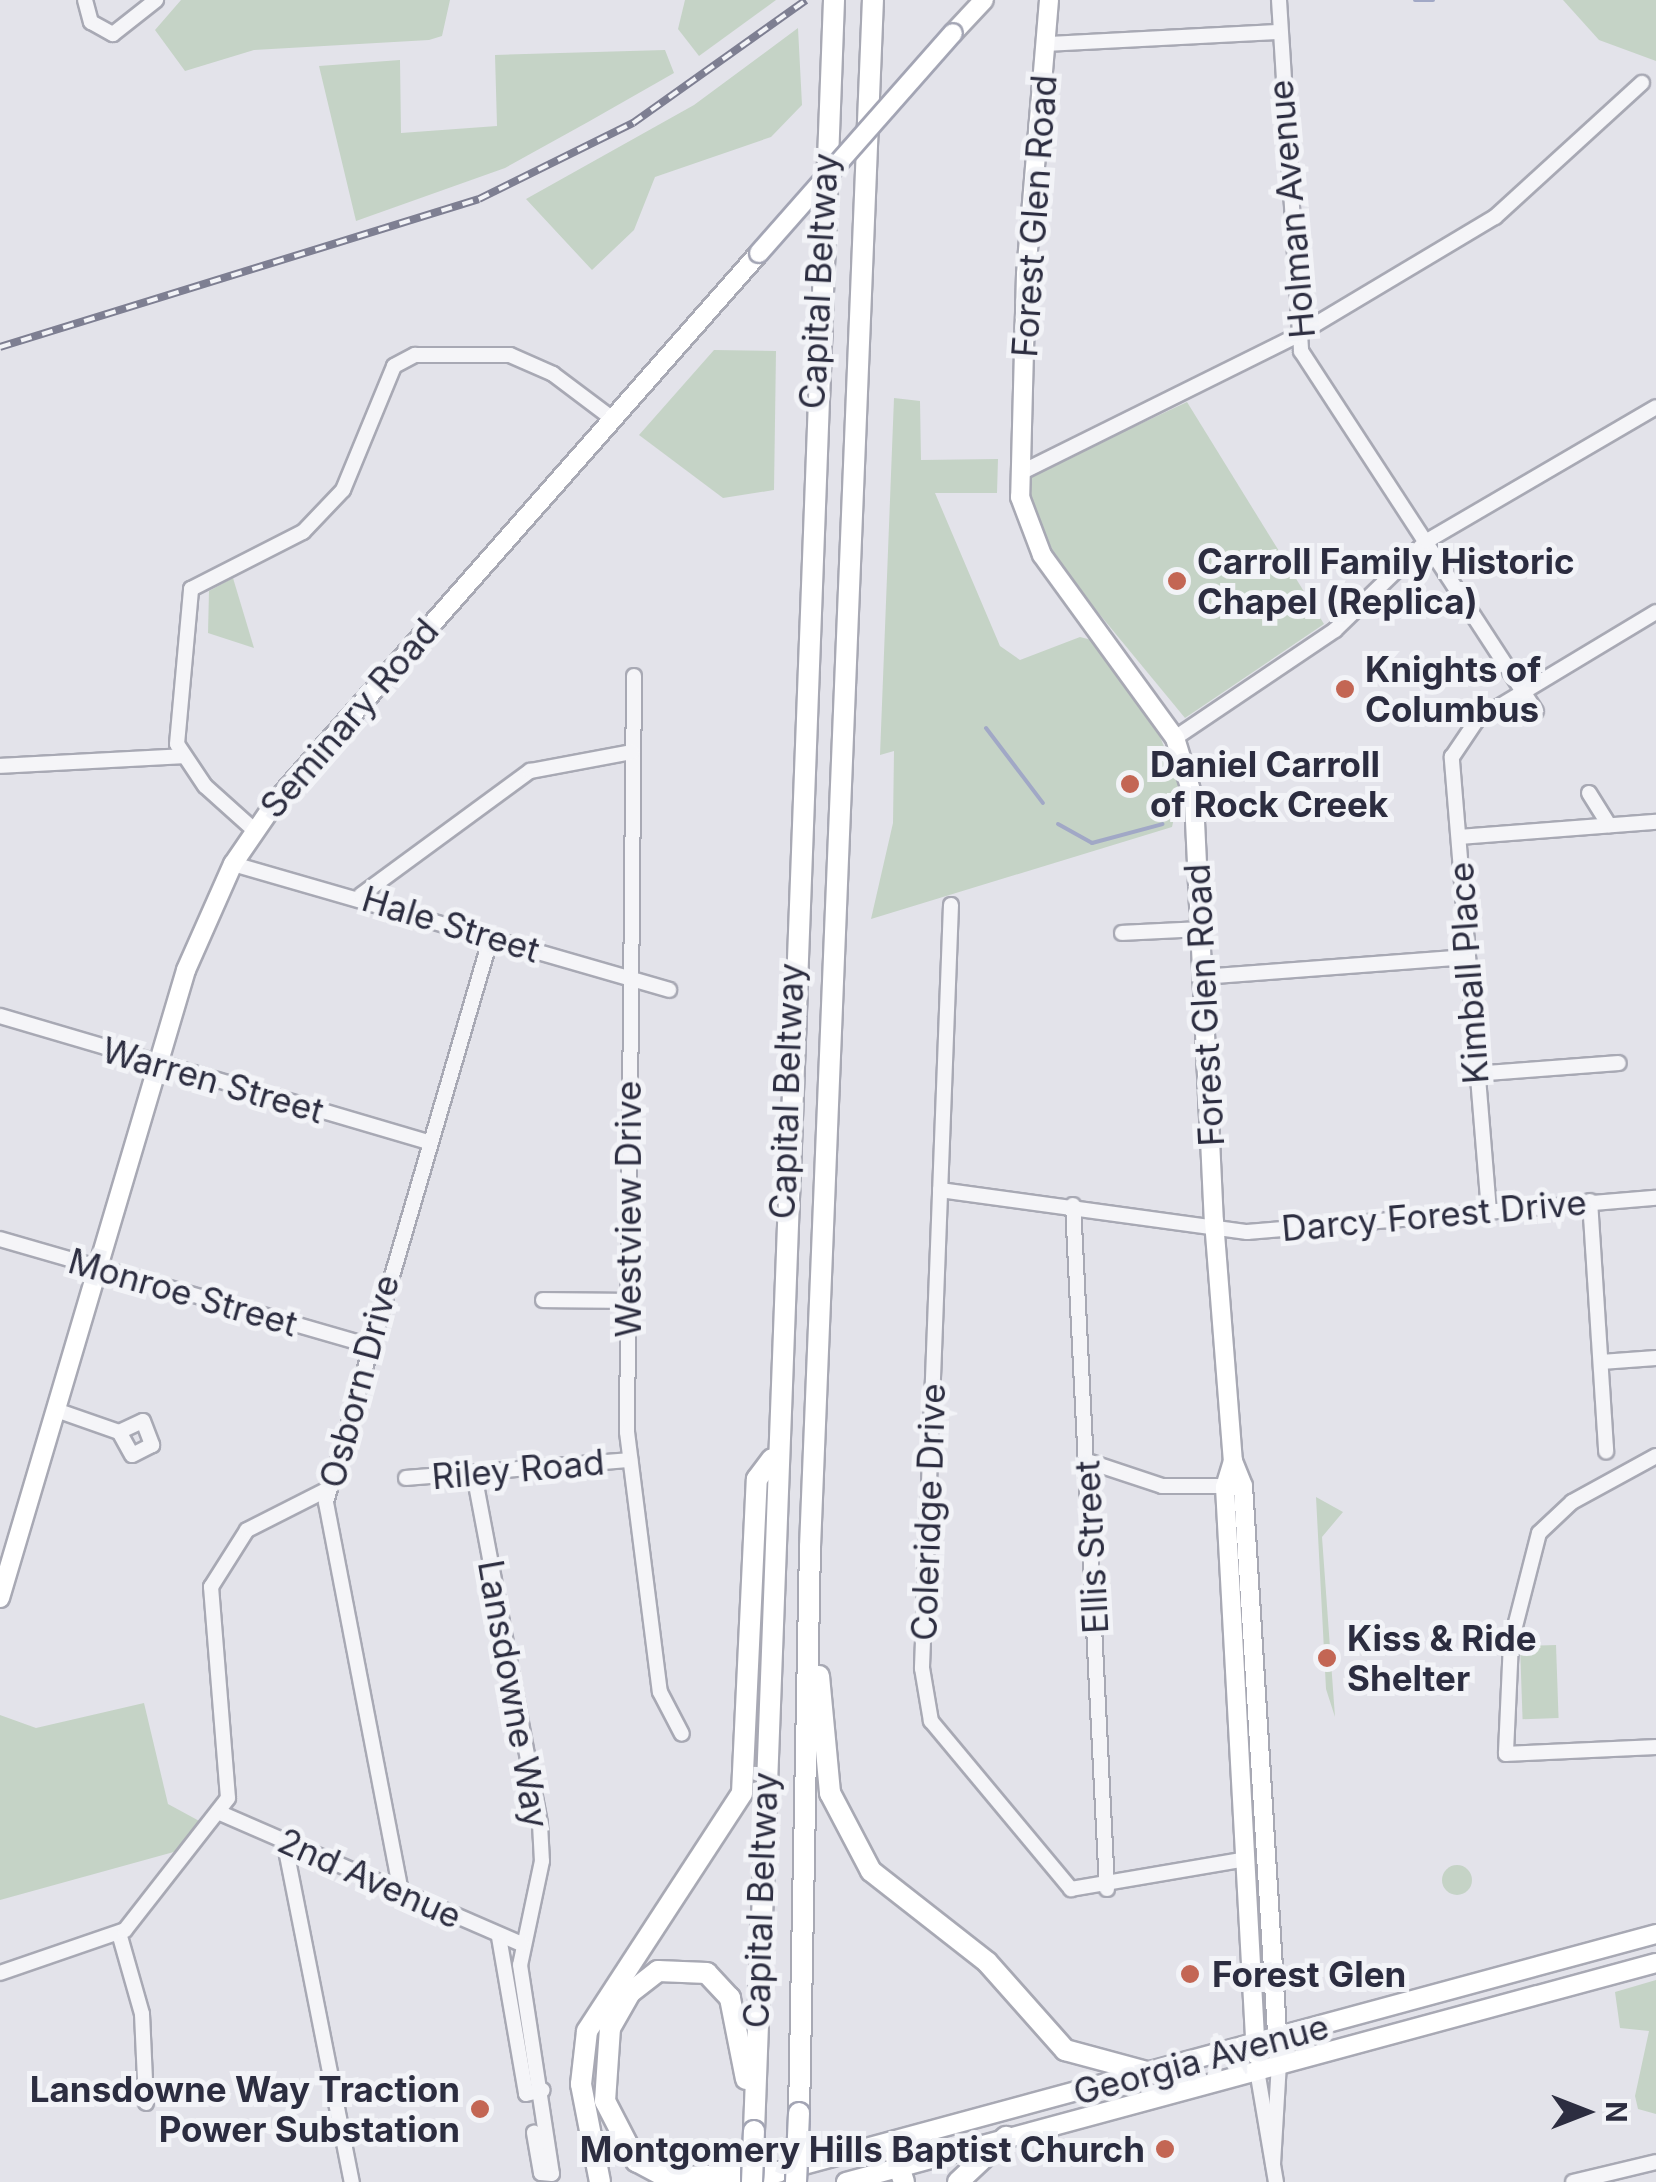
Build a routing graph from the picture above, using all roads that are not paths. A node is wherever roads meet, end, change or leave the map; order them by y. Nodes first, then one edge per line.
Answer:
1 (85, 0) edge
2 (156, 0) edge
3 (834, 0) edge
4 (873, 0) edge
5 (1039, 0) edge
6 (1278, 0) edge
7 (984, 2) edge
8 (1049, 9) edge
9 (1275, 32) junction
10 (1047, 44) junction
11 (1642, 83) dead end
12 (1296, 336) junction
13 (1656, 406) edge
14 (612, 419) junction
15 (1020, 473) junction
16 (1427, 542) junction
17 (1656, 612) edge
18 (634, 676) dead end
19 (1523, 691) junction
20 (1536, 711) dead end
21 (1175, 738) junction
22 (632, 752) junction
23 (184, 756) junction
24 (0, 766) edge
25 (1589, 793) dead end
26 (1656, 822) edge
27 (1608, 825) junction
28 (253, 829) junction
29 (1459, 837) junction
30 (232, 864) junction
31 (361, 895) junction
32 (951, 904) dead end
33 (1200, 929) junction
34 (1122, 933) dead end
35 (491, 938) junction
36 (1467, 957) junction
37 (1202, 977) junction
38 (630, 978) junction
39 (669, 990) dead end
40 (0, 1016) edge
41 (1620, 1063) dead end
42 (159, 1065) junction
43 (1474, 1074) junction
44 (427, 1142) junction
45 (940, 1190) junction
46 (1656, 1198) edge
47 (1590, 1201) junction
48 (1073, 1205) junction
49 (1489, 1211) junction
50 (1214, 1222) junction
51 (0, 1239) edge
52 (97, 1268) junction
53 (542, 1300) dead end
54 (628, 1301) junction
55 (367, 1345) junction
56 (1656, 1358) edge
57 (1600, 1362) junction
58 (56, 1410) junction
59 (120, 1432) dead end
60 (1606, 1452) dead end
61 (1656, 1456) edge
62 (772, 1458) junction
63 (630, 1460) junction
64 (1087, 1461) junction
65 (474, 1474) junction
66 (406, 1478) dead end
67 (1234, 1487) junction
68 (328, 1489) junction
69 (810, 1548) junction
70 (0, 1598) edge
71 (682, 1734) dead end
72 (1656, 1747) edge
73 (218, 1812) junction
74 (284, 1840) junction
75 (1246, 1859) junction
76 (1107, 1889) junction
77 (402, 1892) junction
78 (118, 1933) junction
79 (1656, 1934) edge
80 (500, 1937) junction
81 (522, 1944) junction
82 (1656, 1963) edge
83 (0, 1973) edge
84 (1276, 2039) junction
85 (1256, 2045) junction
86 (1278, 2064) junction
87 (1257, 2070) junction
88 (1152, 2073) junction
89 (543, 2090) junction
90 (146, 2103) dead end
91 (754, 2131) junction
92 (534, 2133) dead end
93 (1006, 2137) junction
94 (892, 2143) junction
95 (1656, 2162) edge
96 (1273, 2164) junction
97 (902, 2174) edge
98 (1640, 2174) edge
99 (787, 2177) edge
100 (352, 2182) edge
101 (600, 2182) edge
102 (749, 2182) edge
103 (846, 2182) edge
104 (958, 2182) edge
105 (1276, 2182) edge
106 (1573, 2182) edge

1 - 2 street
3 - 62 highway, Capital Beltway
4 - 69 highway, Capital Beltway
5 - 8 main road
6 - 9 street, Holman Avenue
7 - 14 main road, Seminary Road, bridge
8 - 10 main road, Forest Glen Road
9 - 10 street
9 - 12 street, Holman Avenue
10 - 15 main road, Forest Glen Road
11 - 12 street
12 - 15 street
12 - 16 street, Holman Avenue
13 - 16 street
14 - 23 street
14 - 28 main road, Seminary Road
15 - 21 main road, Forest Glen Road
16 - 19 street, Holman Avenue
16 - 21 street
17 - 19 street
18 - 22 street, Westview Drive
19 - 20 street, Holman Avenue
19 - 29 street, Kimball Place
21 - 33 main road, Forest Glen Road
22 - 31 street
22 - 38 street, Westview Drive
23 - 24 street
23 - 28 street
25 - 27 street
26 - 27 street
27 - 29 street
28 - 30 main road, Seminary Road
29 - 36 street, Kimball Place
30 - 31 street, Hale Street
30 - 42 main road, Seminary Road
31 - 35 street, Hale Street
32 - 45 street, Coleridge Drive
33 - 34 street
33 - 37 main road, Forest Glen Road
35 - 38 street, Hale Street
35 - 44 street, Osborn Drive
36 - 37 street
36 - 43 street, Kimball Place
37 - 50 main road, Forest Glen Road
38 - 39 street, Hale Street
38 - 54 street, Westview Drive
40 - 42 street, Warren Street
41 - 43 street
42 - 44 street, Warren Street
42 - 52 main road, Seminary Road
43 - 49 street, Kimball Place
44 - 55 street, Osborn Drive
45 - 48 street, Darcy Forest Drive
45 - 76 street, Coleridge Drive
46 - 47 street, Darcy Forest Drive
47 - 49 street, Darcy Forest Drive
47 - 57 street
48 - 50 street, Darcy Forest Drive
48 - 64 street, Ellis Street
49 - 50 street, Darcy Forest Drive
50 - 67 main road, Forest Glen Road
51 - 52 street, Monroe Street
52 - 55 street, Monroe Street
52 - 58 main road, Seminary Road
53 - 54 street
54 - 63 street, Westview Drive
55 - 68 street, Osborn Drive
56 - 57 street
57 - 60 street
58 - 59 street
58 - 70 main road, Seminary Road
61 - 72 street
62 - 91 highway, Capital Beltway
62 - 101 highway
63 - 65 street, Riley Road
63 - 71 street, Westview Drive
64 - 67 street
64 - 76 street, Ellis Street
65 - 66 street, Riley Road
65 - 81 street, Lansdowne Way
67 - 75 main road, Forest Glen Road
67 - 84 main road, Forest Glen Road
68 - 73 street
68 - 77 street, Osborn Drive
69 - 88 highway
69 - 99 highway, Capital Beltway, bridge
73 - 74 street, 2nd Avenue
73 - 78 street
74 - 77 street, 2nd Avenue
74 - 100 street
75 - 76 street, Coleridge Drive
75 - 85 main road, Forest Glen Road
77 - 80 street, 2nd Avenue
78 - 83 street
78 - 90 street
79 - 84 main road, Georgia Avenue
80 - 81 street, 2nd Avenue
80 - 89 street
81 - 89 street, Lansdowne Way
82 - 86 main road, Georgia Avenue
84 - 85 main road, Georgia Avenue
84 - 86 main road, Forest Glen Road
85 - 87 main road, Forest Glen Road
85 - 88 main road, Georgia Avenue
86 - 87 main road, Georgia Avenue
86 - 96 street, Forest Glen Road
87 - 93 main road, Georgia Avenue
87 - 96 street, Forest Glen Road
88 - 94 main road, Georgia Avenue
89 - 92 street, Lansdowne Way
91 - 99 highway
91 - 102 highway, Capital Beltway, bridge
93 - 97 main road, Georgia Avenue
93 - 104 highway
94 - 97 highway
94 - 99 main road, Georgia Avenue
95 - 98 street
96 - 105 street, Forest Glen Road
97 - 103 main road, Georgia Avenue
98 - 106 street
99 - 102 main road, Georgia Avenue

